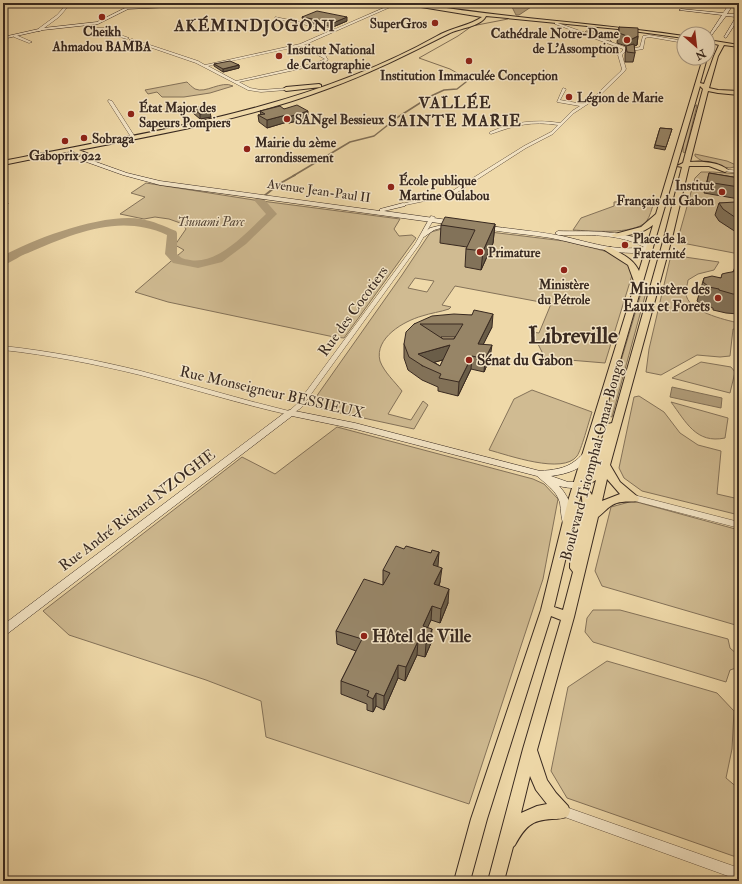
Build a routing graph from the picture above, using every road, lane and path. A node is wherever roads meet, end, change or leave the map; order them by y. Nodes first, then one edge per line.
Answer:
1 (13, 3) edge
2 (70, 3) edge
3 (127, 3) edge
4 (183, 3) edge
5 (407, 3) edge
6 (732, 3) edge
7 (394, 4) edge
8 (416, 4) edge
9 (3, 7) edge
10 (127, 8) junction
11 (444, 10) junction
12 (681, 10) dead end
13 (725, 14) junction
14 (481, 15) junction
15 (739, 15) edge
16 (503, 17) junction
17 (276, 18) dead end
18 (515, 18) junction
19 (465, 20) junction
20 (479, 22) junction
21 (558, 22) junction
22 (473, 23) junction
23 (87, 24) junction
24 (571, 26) junction
25 (455, 29) junction
26 (39, 30) junction
27 (335, 30) junction
28 (716, 34) edge
29 (676, 35) edge
30 (15, 36) junction
31 (676, 36) edge
32 (3, 38) edge
33 (727, 39) junction
34 (676, 40) edge
35 (716, 40) edge
36 (716, 41) edge
37 (716, 41) edge
38 (30, 42) dead end
39 (301, 45) junction
40 (739, 45) edge
41 (622, 53) junction
42 (205, 66) junction
43 (702, 66) edge
44 (704, 66) edge
45 (711, 66) edge
46 (234, 82) junction
47 (341, 83) junction
48 (301, 88) junction
49 (706, 88) junction
50 (564, 89) dead end
51 (286, 90) joint
52 (320, 90) junction
53 (723, 90) junction
54 (739, 92) edge
55 (303, 96) junction
56 (110, 101) dead end
57 (582, 105) junction
58 (690, 109) junction
59 (562, 124) junction
60 (491, 133) dead end
61 (131, 136) junction
62 (681, 139) junction
63 (114, 141) junction
64 (68, 149) junction
65 (690, 151) junction
66 (83, 159) junction
67 (96, 159) junction
68 (4, 162) edge
69 (686, 164) junction
70 (706, 167) junction
71 (725, 170) joint
72 (739, 172) edge
73 (683, 175) junction
74 (667, 187) junction
75 (263, 196) junction
76 (403, 205) junction
77 (676, 208) junction
78 (382, 210) junction
79 (405, 213) junction
80 (659, 213) junction
81 (432, 219) junction
82 (615, 234) junction
83 (424, 235) junction
84 (650, 248) junction
85 (608, 249) junction
86 (639, 283) junction
87 (650, 300) junction
88 (3, 348) edge
89 (290, 412) junction
90 (619, 417) junction
91 (588, 452) junction
92 (606, 466) junction
93 (541, 474) junction
94 (579, 484) junction
95 (634, 498) junction
96 (592, 518) junction
97 (568, 525) junction
98 (739, 525) edge
99 (578, 578) junction
100 (547, 610) junction
101 (568, 617) junction
102 (3, 631) edge
103 (530, 749) junction
104 (563, 811) junction
105 (501, 857) junction
106 (739, 874) edge
107 (462, 881) edge
108 (496, 881) edge

1 - 9 street
2 - 26 street
3 - 10 street
4 - 10 main road
5 - 8 main road
6 - 13 main road
7 - 8 main road
7 - 27 street
8 - 11 main road
8 - 14 main road
8 - 21 main road
10 - 23 main road
11 - 14 main road
11 - 19 main road
12 - 13 main road
13 - 15 main road
13 - 28 main road
14 - 16 main road
14 - 19 main road
14 - 20 main road
15 - 33 main road
16 - 18 main road
16 - 20 main road
17 - 27 street
18 - 21 main road
18 - 21 main road
19 - 20 main road
19 - 22 main road
19 - 25 main road
20 - 22 main road
21 - 24 main road
21 - 29 main road
22 - 25 main road
23 - 26 main road
23 - 42 street
24 - 31 main road
24 - 41 street
25 - 47 main road
26 - 30 main road
27 - 39 street
30 - 32 main road
30 - 38 street
33 - 35 main road
33 - 40 main road
34 - 41 street
36 - 40 main road
37 - 40 main road
39 - 42 street
39 - 46 street
41 - 57 street
42 - 46 street
43 - 58 main road, Boulevard Triomphal Omar Bongo
44 - 49 main road
45 - 49 main road, Boulevard Triomphal Omar Bongo
46 - 51 street
47 - 48 main road
47 - 52 main road
48 - 51 main road
48 - 52 main road
48 - 55 main road
49 - 53 main road
49 - 53 main road
49 - 53 main road
49 - 58 main road
49 - 65 main road, Boulevard Triomphal Omar Bongo
50 - 57 street
52 - 55 main road
53 - 54 main road
55 - 61 main road
56 - 61 street
57 - 59 street
58 - 62 main road, Boulevard Triomphal Omar Bongo
59 - 60 street
59 - 76 street
61 - 63 main road
61 - 64 main road
61 - 68 main road
62 - 69 main road
62 - 74 main road, Boulevard Triomphal Omar Bongo
63 - 64 main road
63 - 67 main road
64 - 66 main road
64 - 67 main road
64 - 68 main road
65 - 69 main road, Boulevard Triomphal Omar Bongo
65 - 70 main road
66 - 68 main road
66 - 75 main road, Avenue Jean-Paul II
67 - 75 main road, Avenue Jean-Paul II
69 - 70 main road
69 - 73 main road, Boulevard Triomphal Omar Bongo
69 - 74 main road
70 - 71 main road
70 - 73 main road
71 - 72 street
73 - 77 main road, Boulevard Triomphal Omar Bongo
74 - 80 main road, Boulevard Triomphal Omar Bongo
75 - 78 main road, Avenue Jean-Paul II
75 - 81 main road, Avenue Jean-Paul II
76 - 78 main road
76 - 79 main road
77 - 84 main road
77 - 87 main road, Boulevard Triomphal Omar Bongo
78 - 79 main road, Avenue Jean-Paul II
79 - 81 main road, Avenue Jean-Paul II
80 - 82 main road
80 - 84 main road, Boulevard Triomphal Omar Bongo
81 - 83 street, Rue des Cocotiers
81 - 83 main road, Avenue Jean-Paul II
82 - 84 main road
82 - 85 main road
82 - 85 main road
83 - 89 street, Rue des Cocotiers
84 - 85 main road
84 - 86 main road, Boulevard Triomphal Omar Bongo
84 - 87 main road
85 - 86 main road
86 - 91 main road, Boulevard Triomphal Omar Bongo
87 - 90 main road, Boulevard Triomphal Omar Bongo
88 - 89 street, Rue Monseigneur BESSIEUX
89 - 93 main road, Rue Monseigneur BESSIEUX
89 - 102 main road, Rue André Richard NZOGHE
90 - 92 main road, Boulevard Triomphal Omar Bongo
90 - 94 main road
91 - 93 main road
91 - 94 main road, Boulevard Triomphal Omar Bongo
92 - 95 main road
92 - 96 main road, Boulevard Triomphal Omar Bongo
93 - 94 main road, Rue Monseigneur BESSIEUX
93 - 97 main road
94 - 97 main road, Boulevard Triomphal Omar Bongo
94 - 99 main road
95 - 96 main road
95 - 98 street
96 - 99 main road, Boulevard Triomphal Omar Bongo
97 - 100 main road, Boulevard Triomphal Omar Bongo
99 - 101 main road, Boulevard Triomphal Omar Bongo
100 - 101 main road
100 - 107 main road, Boulevard Triomphal Omar Bongo
101 - 103 main road, Boulevard Triomphal Omar Bongo
103 - 104 main road
103 - 105 main road, Boulevard Triomphal Omar Bongo
104 - 105 main road
104 - 106 street
105 - 108 main road, Boulevard Triomphal Omar Bongo

